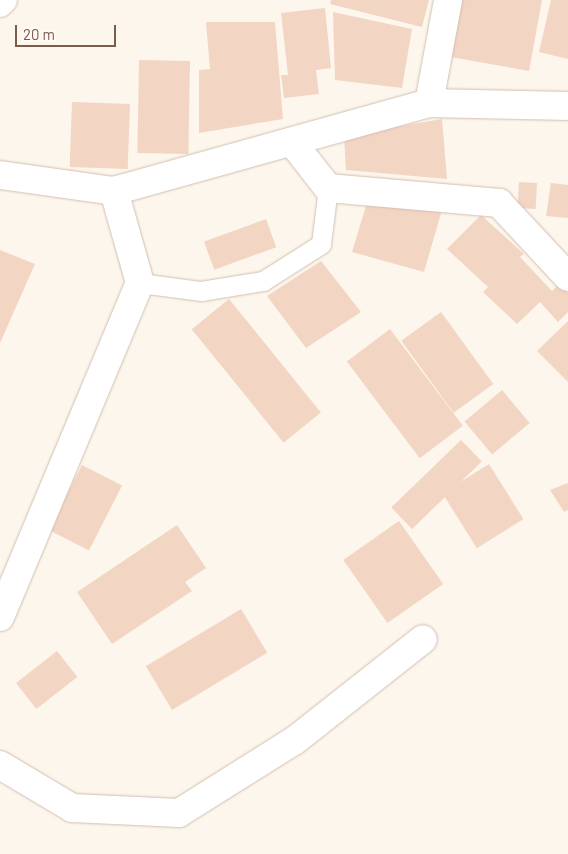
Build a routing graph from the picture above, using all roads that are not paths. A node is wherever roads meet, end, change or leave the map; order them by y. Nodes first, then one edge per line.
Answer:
1 (448, 0) edge
2 (429, 103) junction
3 (568, 106) edge
4 (292, 142) junction
5 (0, 176) edge
6 (328, 188) junction
7 (114, 190) junction
8 (568, 277) edge
9 (140, 284) junction
10 (0, 617) edge
11 (423, 639) dead end
12 (0, 765) edge

1 - 2 street
2 - 3 street
2 - 4 street
4 - 6 street
4 - 7 street
5 - 7 street
6 - 8 street
6 - 9 lane
7 - 9 street
9 - 10 street
11 - 12 street

